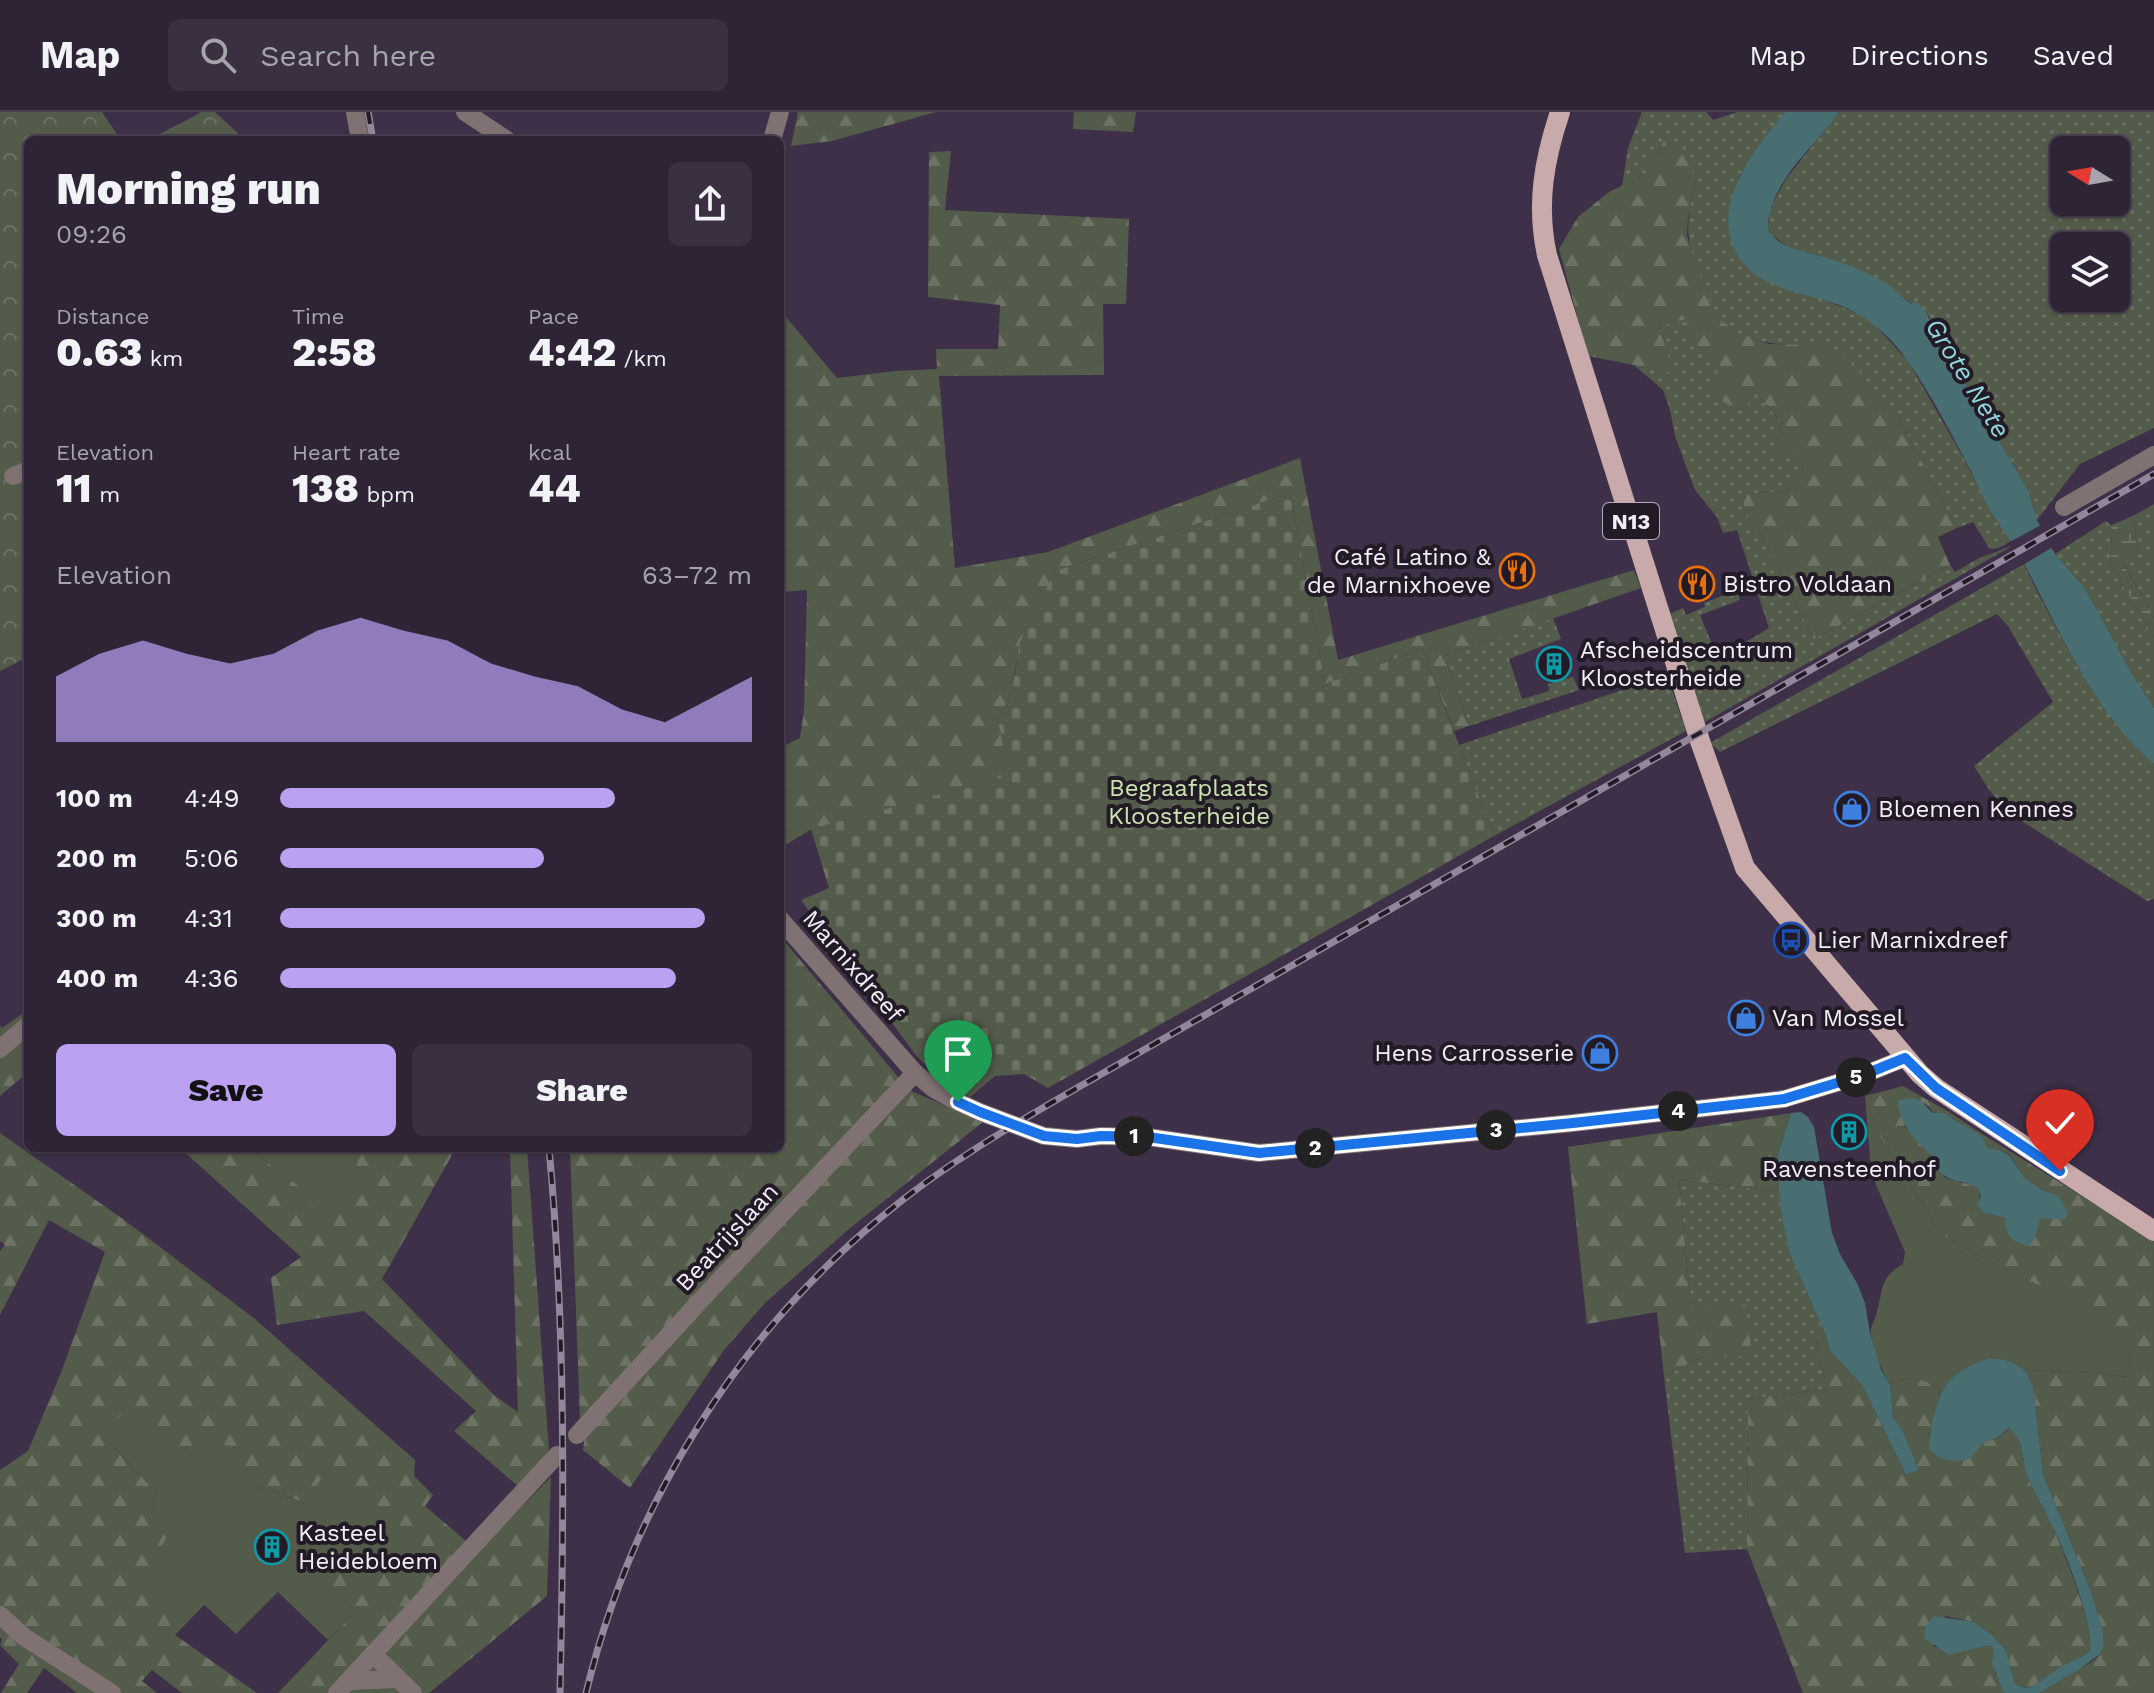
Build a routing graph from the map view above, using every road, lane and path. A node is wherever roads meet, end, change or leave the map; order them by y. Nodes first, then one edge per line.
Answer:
1 (355, 112) edge
2 (465, 112) edge
3 (780, 112) edge
4 (1560, 112) edge
5 (359, 136) edge
6 (501, 136) edge
7 (773, 136) edge
8 (2154, 455) edge
9 (2064, 507) dead end
10 (784, 924) edge
11 (24, 1028) edge
12 (0, 1049) edge
13 (1905, 1058) junction
14 (915, 1073) junction
15 (2154, 1231) edge
16 (577, 1435) dead end
17 (557, 1455) dead end
18 (0, 1615) edge
19 (399, 1625) junction
20 (373, 1654) junction
21 (397, 1678) junction
22 (343, 1687) edge
23 (112, 1693) edge
24 (413, 1693) edge

1 - 5 street
2 - 6 street
3 - 7 street
4 - 13 main road, N13
8 - 9 street
10 - 14 street, Marnixdreef
11 - 12 street
13 - 14 street, Marnixdreef
13 - 15 main road, N13
14 - 16 street, Beatrijslaan
17 - 19 street
18 - 23 street
19 - 20 street
19 - 21 street
20 - 21 street
20 - 22 street
21 - 22 street
21 - 24 street

